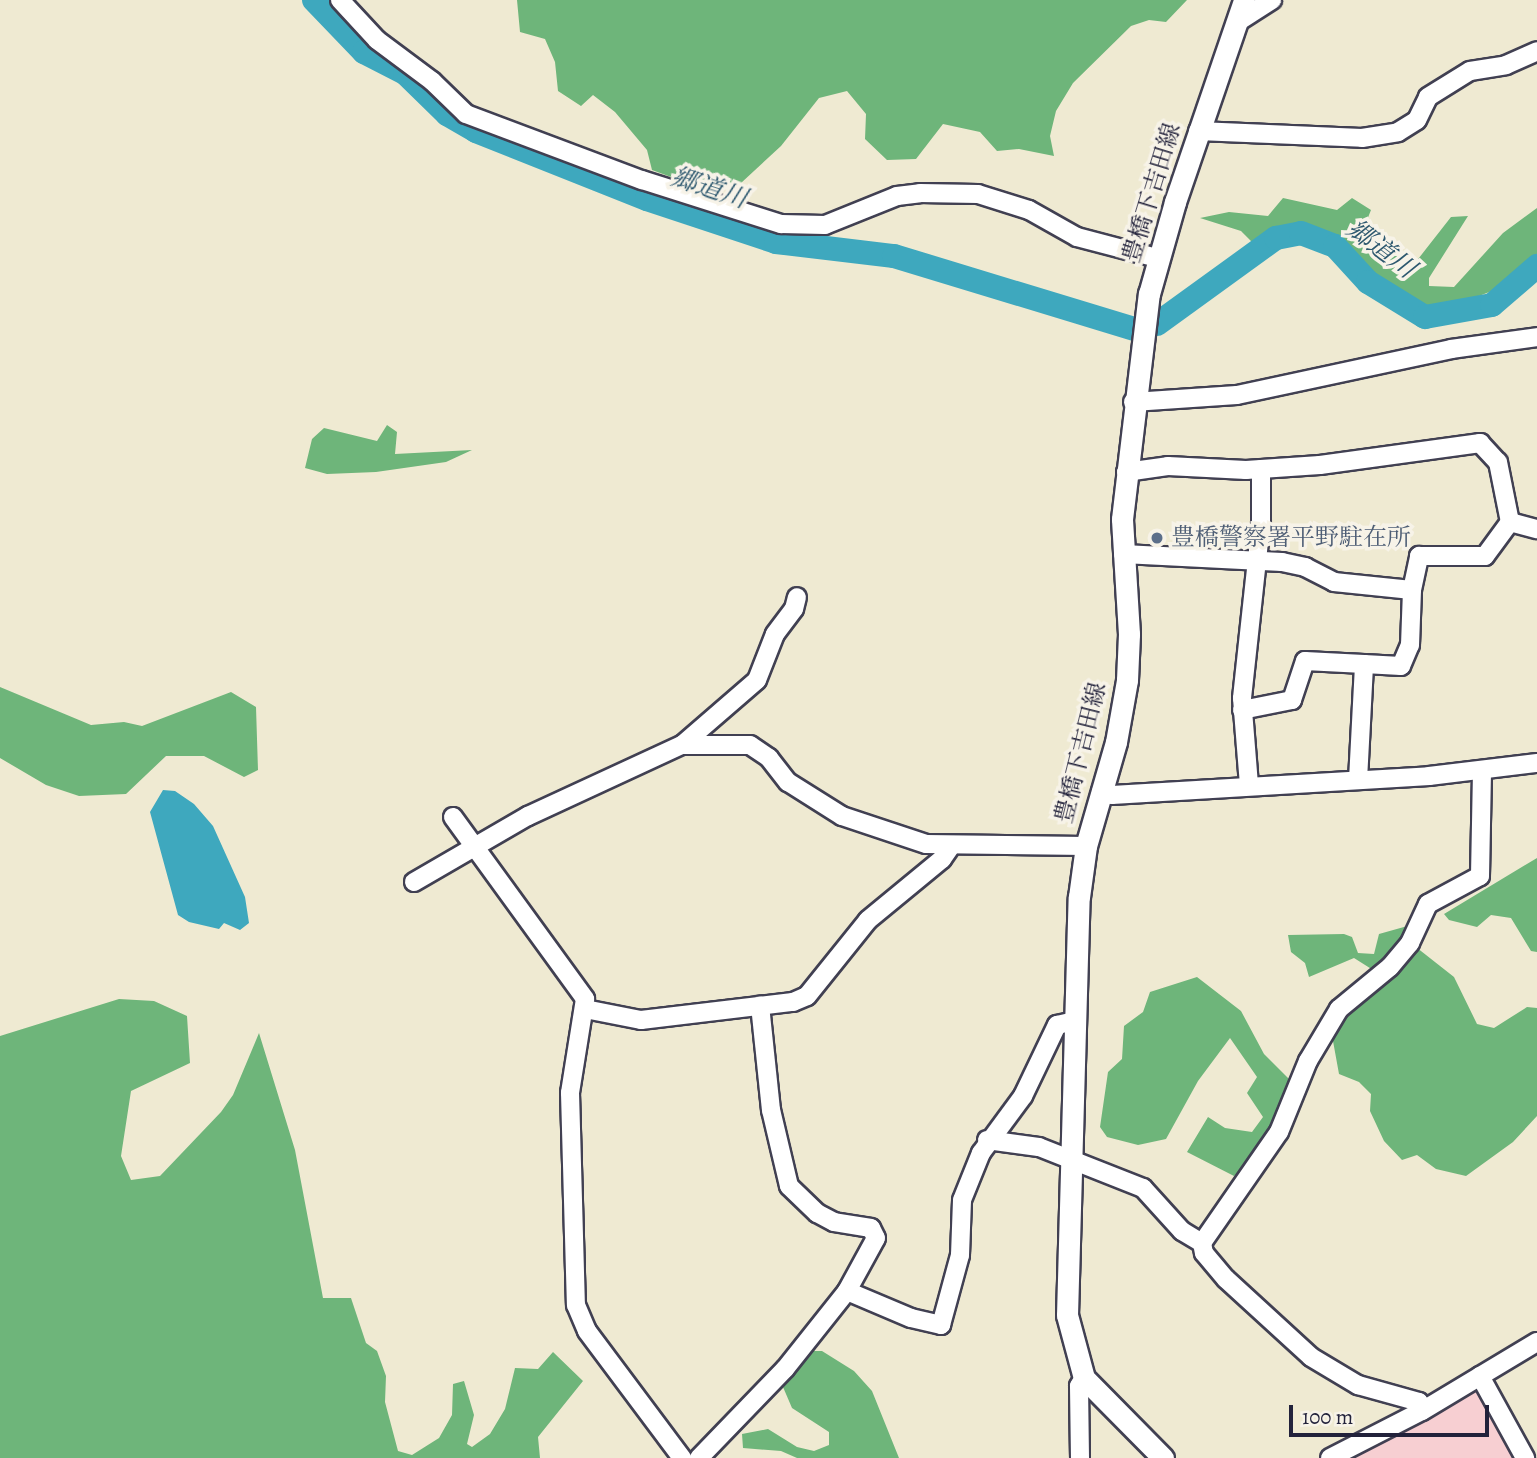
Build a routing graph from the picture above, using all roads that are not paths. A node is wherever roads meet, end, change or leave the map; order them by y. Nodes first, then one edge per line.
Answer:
1 (340, 0) edge
2 (1244, 0) edge
3 (1272, 0) edge
4 (1236, 23) junction
5 (1537, 51) edge
6 (1198, 131) junction
7 (1157, 258) junction
8 (1537, 337) edge
9 (1133, 402) junction
10 (1261, 470) junction
11 (1126, 472) junction
12 (1510, 523) junction
13 (1537, 529) edge
14 (1123, 554) junction
15 (1256, 559) junction
16 (1412, 590) junction
17 (797, 597) dead end
18 (1364, 664) junction
19 (1242, 710) junction
20 (682, 745) junction
21 (1537, 763) edge
22 (1482, 770) junction
23 (1358, 779) junction
24 (1249, 785) junction
25 (1101, 792) junction
26 (453, 817) dead end
27 (951, 846) junction
28 (1086, 846) junction
29 (477, 847) junction
30 (414, 882) dead end
31 (760, 1006) junction
32 (585, 1009) junction
33 (1075, 1021) junction
34 (987, 1140) junction
35 (1070, 1159) junction
36 (1202, 1243) junction
37 (847, 1290) junction
38 (1537, 1342) edge
39 (1480, 1376) junction
40 (1084, 1378) junction
41 (1422, 1411) junction
42 (682, 1458) edge
43 (699, 1458) edge
44 (1080, 1458) edge
45 (1163, 1458) edge
46 (1330, 1458) edge
47 (1525, 1458) edge

1 - 7 street
2 - 4 main road, 豊橋下吉田線
3 - 4 street
4 - 6 main road, 豊橋下吉田線
5 - 6 street
6 - 7 main road, 豊橋下吉田線
7 - 9 main road, 豊橋下吉田線
8 - 9 street
9 - 11 main road, 豊橋下吉田線
10 - 11 street
10 - 12 street
10 - 15 street
11 - 14 main road, 豊橋下吉田線
12 - 13 street
12 - 16 street
14 - 15 street
14 - 25 main road, 豊橋下吉田線
15 - 16 street
15 - 19 street
16 - 18 street
17 - 20 street
18 - 19 street
18 - 23 street
19 - 24 street
20 - 27 street
20 - 29 street
21 - 22 street
22 - 23 street
22 - 36 street
23 - 24 street
24 - 25 street
25 - 28 main road, 豊橋下吉田線
26 - 29 street
27 - 28 street
27 - 31 street
28 - 33 main road, 豊橋下吉田線
29 - 30 street
29 - 32 street
31 - 32 street
31 - 37 street
32 - 42 street
33 - 34 street
33 - 35 main road, 豊橋下吉田線
34 - 35 street
34 - 37 street
35 - 36 street
35 - 40 main road, 豊橋下吉田線
36 - 41 street
37 - 43 street
38 - 39 street
39 - 41 street
39 - 47 street
40 - 44 street
40 - 45 main road, 豊橋下吉田線
41 - 46 street

